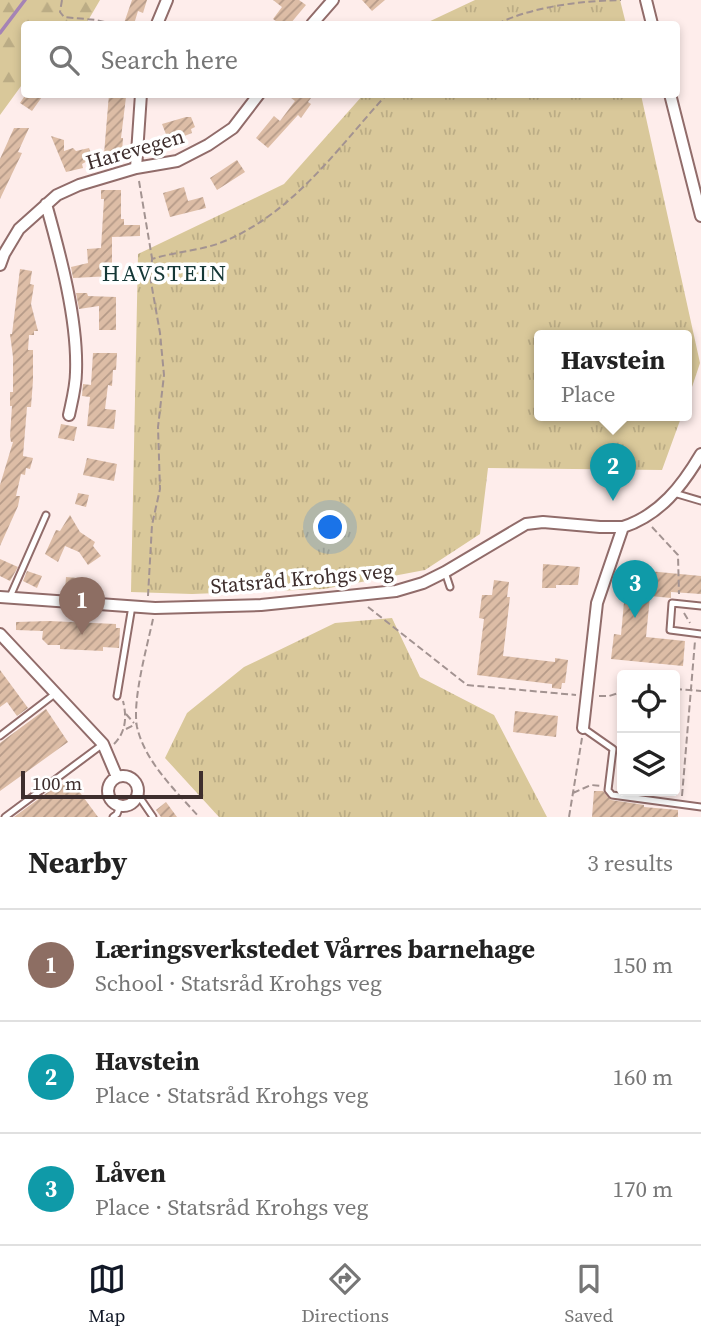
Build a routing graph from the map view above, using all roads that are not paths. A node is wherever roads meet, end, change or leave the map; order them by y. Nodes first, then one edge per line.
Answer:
1 (167, 0) edge
2 (333, 0) edge
3 (646, 0) edge
4 (158, 21) edge
5 (315, 21) edge
6 (651, 21) edge
7 (141, 98) edge
8 (255, 98) edge
9 (671, 98) edge
10 (136, 168) junction
11 (46, 204) junction
12 (701, 216) edge
13 (0, 265) edge
14 (69, 415) dead end
15 (701, 454) edge
16 (674, 493) junction
17 (701, 501) edge
18 (46, 515) dead end
19 (623, 527) junction
20 (445, 572) junction
21 (450, 587) dead end
22 (5, 598) edge
23 (132, 606) junction
24 (701, 606) edge
25 (0, 634) edge
26 (698, 634) edge
27 (56, 692) junction
28 (117, 695) road end
29 (583, 728) joint
30 (0, 736) edge
31 (105, 747) junction
32 (117, 777) junction
33 (138, 796) junction
34 (120, 806) junction
35 (701, 807) edge
36 (5, 817) edge
37 (113, 817) edge
38 (153, 817) edge

1 - 4 street
2 - 5 street
3 - 6 street
7 - 10 street
8 - 10 street, Harevegen
9 - 12 street
10 - 11 street, Harevegen
11 - 13 street, Harevegen
11 - 14 street
15 - 16 street, Statsråd Krohgs veg
16 - 17 lane
16 - 19 street, Statsråd Krohgs veg
18 - 22 lane, Statsråd Krohgs veg
19 - 20 street, Statsråd Krohgs veg
19 - 29 street
20 - 21 lane
20 - 23 street, Statsråd Krohgs veg
22 - 23 street, Statsråd Krohgs veg
23 - 28 lane
24 - 26 lane
25 - 27 street
27 - 30 lane
27 - 31 street
29 - 35 lane
31 - 32 street
31 - 36 lane
32 - 33 street
32 - 34 street
33 - 34 street
33 - 38 lane
34 - 37 lane

